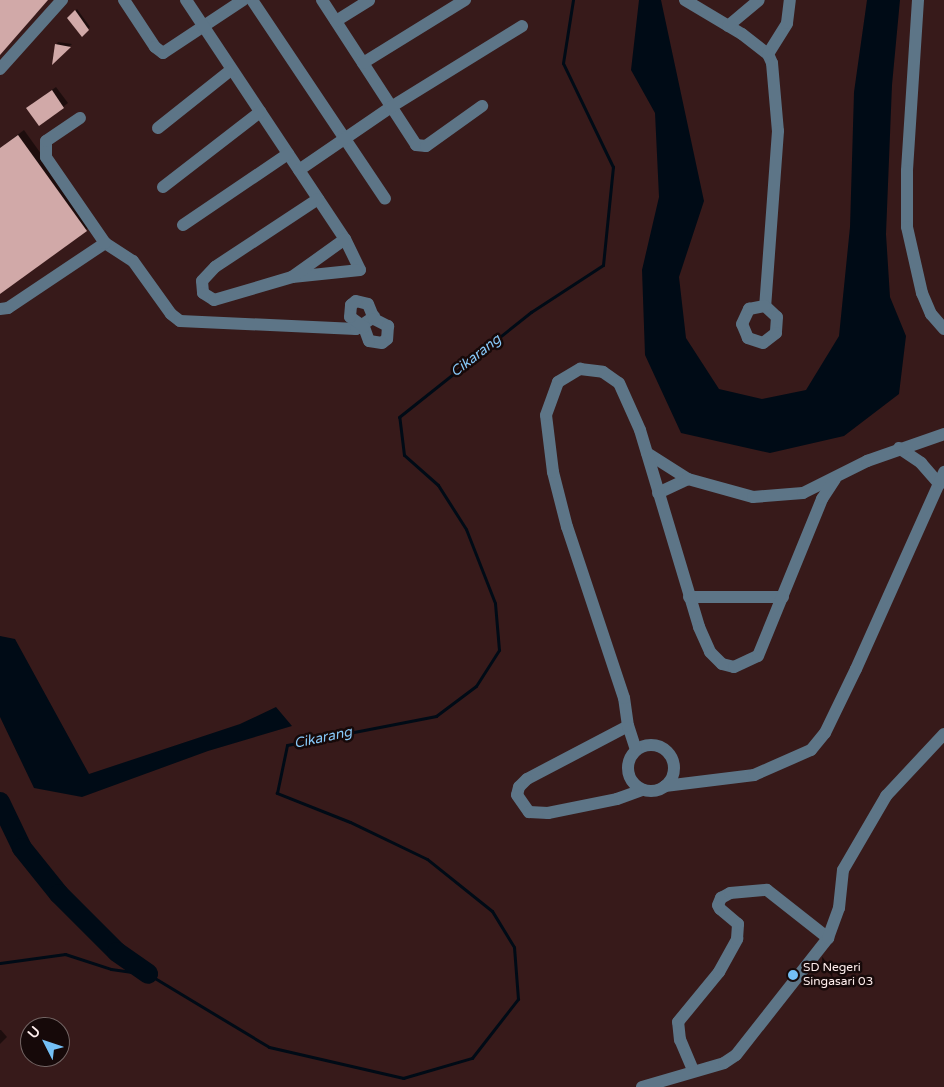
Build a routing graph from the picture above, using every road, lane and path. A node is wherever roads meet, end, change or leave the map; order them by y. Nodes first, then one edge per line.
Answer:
1 (62, 0) edge
2 (124, 0) edge
3 (186, 0) edge
4 (243, 0) edge
5 (252, 0) edge
6 (322, 0) edge
7 (368, 0) edge
8 (465, 0) edge
9 (685, 0) edge
10 (759, 0) edge
11 (790, 0) edge
12 (918, 0) edge
13 (336, 21) junction
14 (204, 26) junction
15 (522, 26) dead end
16 (728, 26) junction
17 (768, 54) junction
18 (363, 63) junction
19 (0, 69) edge
20 (231, 70) junction
21 (482, 106) dead end
22 (390, 107) junction
23 (260, 112) junction
24 (80, 118) dead end
25 (158, 128) dead end
26 (344, 138) junction
27 (288, 154) junction
28 (299, 170) junction
29 (163, 187) dead end
30 (318, 199) junction
31 (385, 199) dead end
32 (183, 225) dead end
33 (345, 239) junction
34 (105, 243) junction
35 (292, 277) junction
36 (765, 306) dead end
37 (0, 309) edge
38 (374, 317) junction
39 (364, 327) junction
40 (944, 329) edge
41 (944, 434) edge
42 (899, 448) junction
43 (647, 453) junction
44 (835, 478) junction
45 (942, 478) edge
46 (688, 479) junction
47 (658, 493) junction
48 (783, 597) junction
49 (688, 598) junction
50 (628, 726) junction
51 (944, 734) edge
52 (636, 750) junction
53 (665, 786) junction
54 (642, 790) junction
55 (828, 938) junction
56 (693, 1070) junction
57 (642, 1087) edge

1 - 19 street
2 - 14 street
3 - 14 street
4 - 14 street
5 - 26 street
6 - 13 street
7 - 13 street
8 - 18 street
9 - 16 street
10 - 16 street
11 - 17 street
12 - 40 street
13 - 18 street
14 - 20 street
15 - 22 street
16 - 17 street
17 - 36 street
18 - 22 street
20 - 23 street
20 - 25 street
21 - 22 street
22 - 26 street
23 - 27 street
23 - 29 street
24 - 34 street
26 - 28 street
26 - 31 street
27 - 28 street
27 - 32 street
28 - 30 street
30 - 33 street
30 - 35 street
33 - 35 street
33 - 35 street
34 - 37 street
34 - 39 street
38 - 39 street
38 - 39 street
38 - 39 street
41 - 42 street
42 - 44 street
42 - 45 street
43 - 46 street
43 - 47 street
43 - 50 street
44 - 46 street
44 - 48 street
45 - 53 street
46 - 47 street
47 - 49 street
48 - 49 street
48 - 49 street
50 - 52 street
50 - 54 street
51 - 55 street
52 - 53 street
52 - 54 street
53 - 54 street
55 - 56 street
55 - 56 street
56 - 57 street

